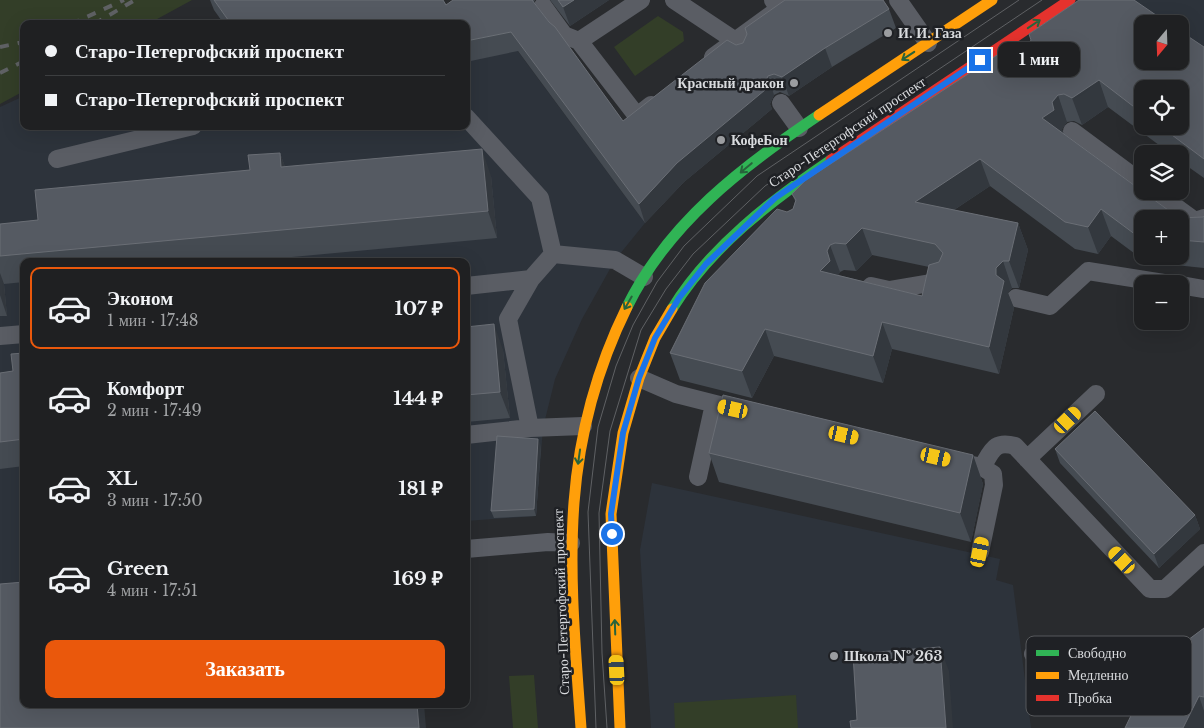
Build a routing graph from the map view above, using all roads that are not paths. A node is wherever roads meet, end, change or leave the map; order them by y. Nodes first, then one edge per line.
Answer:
1 (641, 0) edge
2 (674, 0) edge
3 (773, 0) edge
4 (898, 0) edge
5 (992, 0) edge
6 (1070, 0) edge
7 (543, 6) dead end
8 (1012, 39) junction
9 (579, 41) junction
10 (928, 43) junction
11 (739, 46) junction
12 (1022, 54) edge
13 (697, 70) edge
14 (667, 93) edge
15 (781, 103) dead end
16 (470, 121) edge
17 (799, 128) junction
18 (177, 130) edge
19 (1072, 132) dead end
20 (57, 159) dead end
21 (1134, 177) edge
22 (1166, 200) edge
23 (769, 203) junction
24 (783, 217) edge
25 (1204, 218) edge
26 (552, 254) junction
27 (644, 277) junction
28 (1134, 278) edge
29 (531, 279) junction
30 (942, 281) edge
31 (856, 282) edge
32 (470, 286) edge
33 (1189, 286) edge
34 (1204, 289) edge
35 (1016, 298) dead end
36 (20, 334) edge
37 (0, 336) edge
38 (639, 378) junction
39 (1096, 394) dead end
40 (714, 404) junction
41 (761, 416) edge
42 (583, 426) junction
43 (530, 428) junction
44 (470, 435) edge
45 (935, 457) edge
46 (1027, 459) junction
47 (982, 467) junction
48 (698, 476) dead end
49 (571, 543) junction
50 (470, 549) edge
51 (980, 552) dead end
52 (1204, 553) edge
53 (1132, 716) edge
54 (581, 728) edge
55 (620, 728) edge
56 (1134, 728) edge

1 - 9 lane
2 - 11 lane
3 - 11 lane
4 - 10 lane
5 - 10 street, Старо-Петергофский проспект
8 -> 6 street, Старо-Петергофский проспект
7 - 9 lane
8 - 12 lane
8 - 23 street, Старо-Петергофский проспект
9 - 14 lane
10 -> 17 street, Старо-Петергофский проспект
11 - 13 lane
15 - 17 lane
16 - 26 lane
17 -> 27 street, Старо-Петергофский проспект
18 - 20 lane
19 - 21 lane
22 - 25 lane
23 - 24 lane
23 - 38 street, Старо-Петергофский проспект
26 - 27 lane
26 - 29 lane
27 -> 42 street, Старо-Петергофский проспект
28 - 35 lane
29 - 32 lane
29 - 43 lane
30 - 31 lane
33 - 34 lane
36 - 37 lane
38 - 40 lane
55 -> 38 street, Старо-Петергофский проспект
39 - 46 lane
40 - 41 lane
40 - 48 lane
42 - 43 lane
42 -> 49 street, Старо-Петергофский проспект
43 - 44 lane
45 - 47 lane
46 - 47 lane
46 - 52 lane
47 - 51 lane
49 - 50 lane
49 - 54 street, Старо-Петергофский проспект
53 - 56 lane

